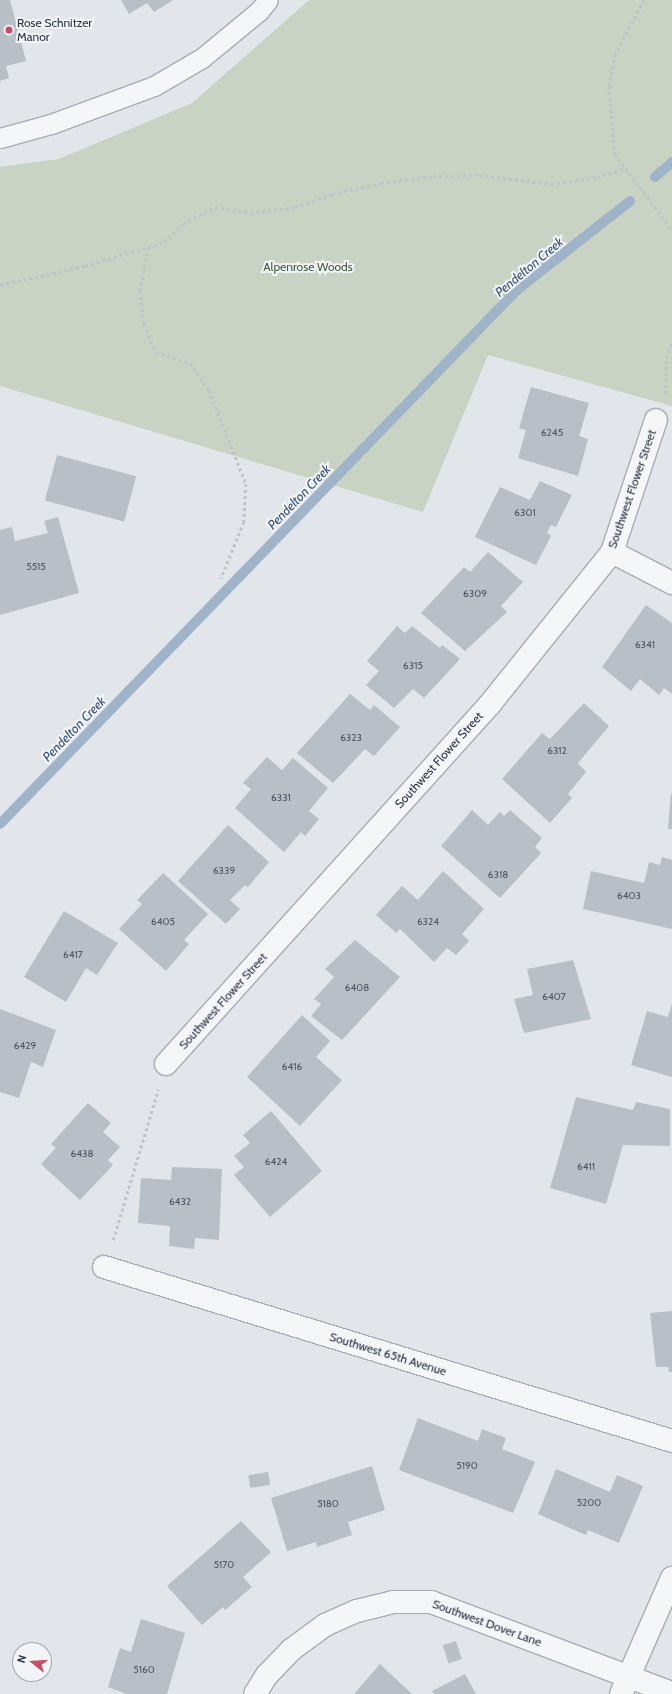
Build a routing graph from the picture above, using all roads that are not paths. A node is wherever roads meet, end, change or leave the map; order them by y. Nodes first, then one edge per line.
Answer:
1 (268, 0) edge
2 (0, 138) edge
3 (656, 420) road end
4 (612, 552) junction
5 (672, 583) edge
6 (166, 1064) road end
7 (104, 1267) road end
8 (672, 1441) edge
9 (672, 1578) edge
10 (625, 1685) edge
11 (672, 1693) edge
12 (255, 1694) edge

1 - 2 lane
3 - 4 street, Southwest Flower Street
4 - 5 street
4 - 6 street, Southwest Flower Street
7 - 8 street, Southwest 65th Avenue
9 - 10 street
10 - 11 street, Southwest Dover Lane
10 - 12 street, Southwest Dover Lane

